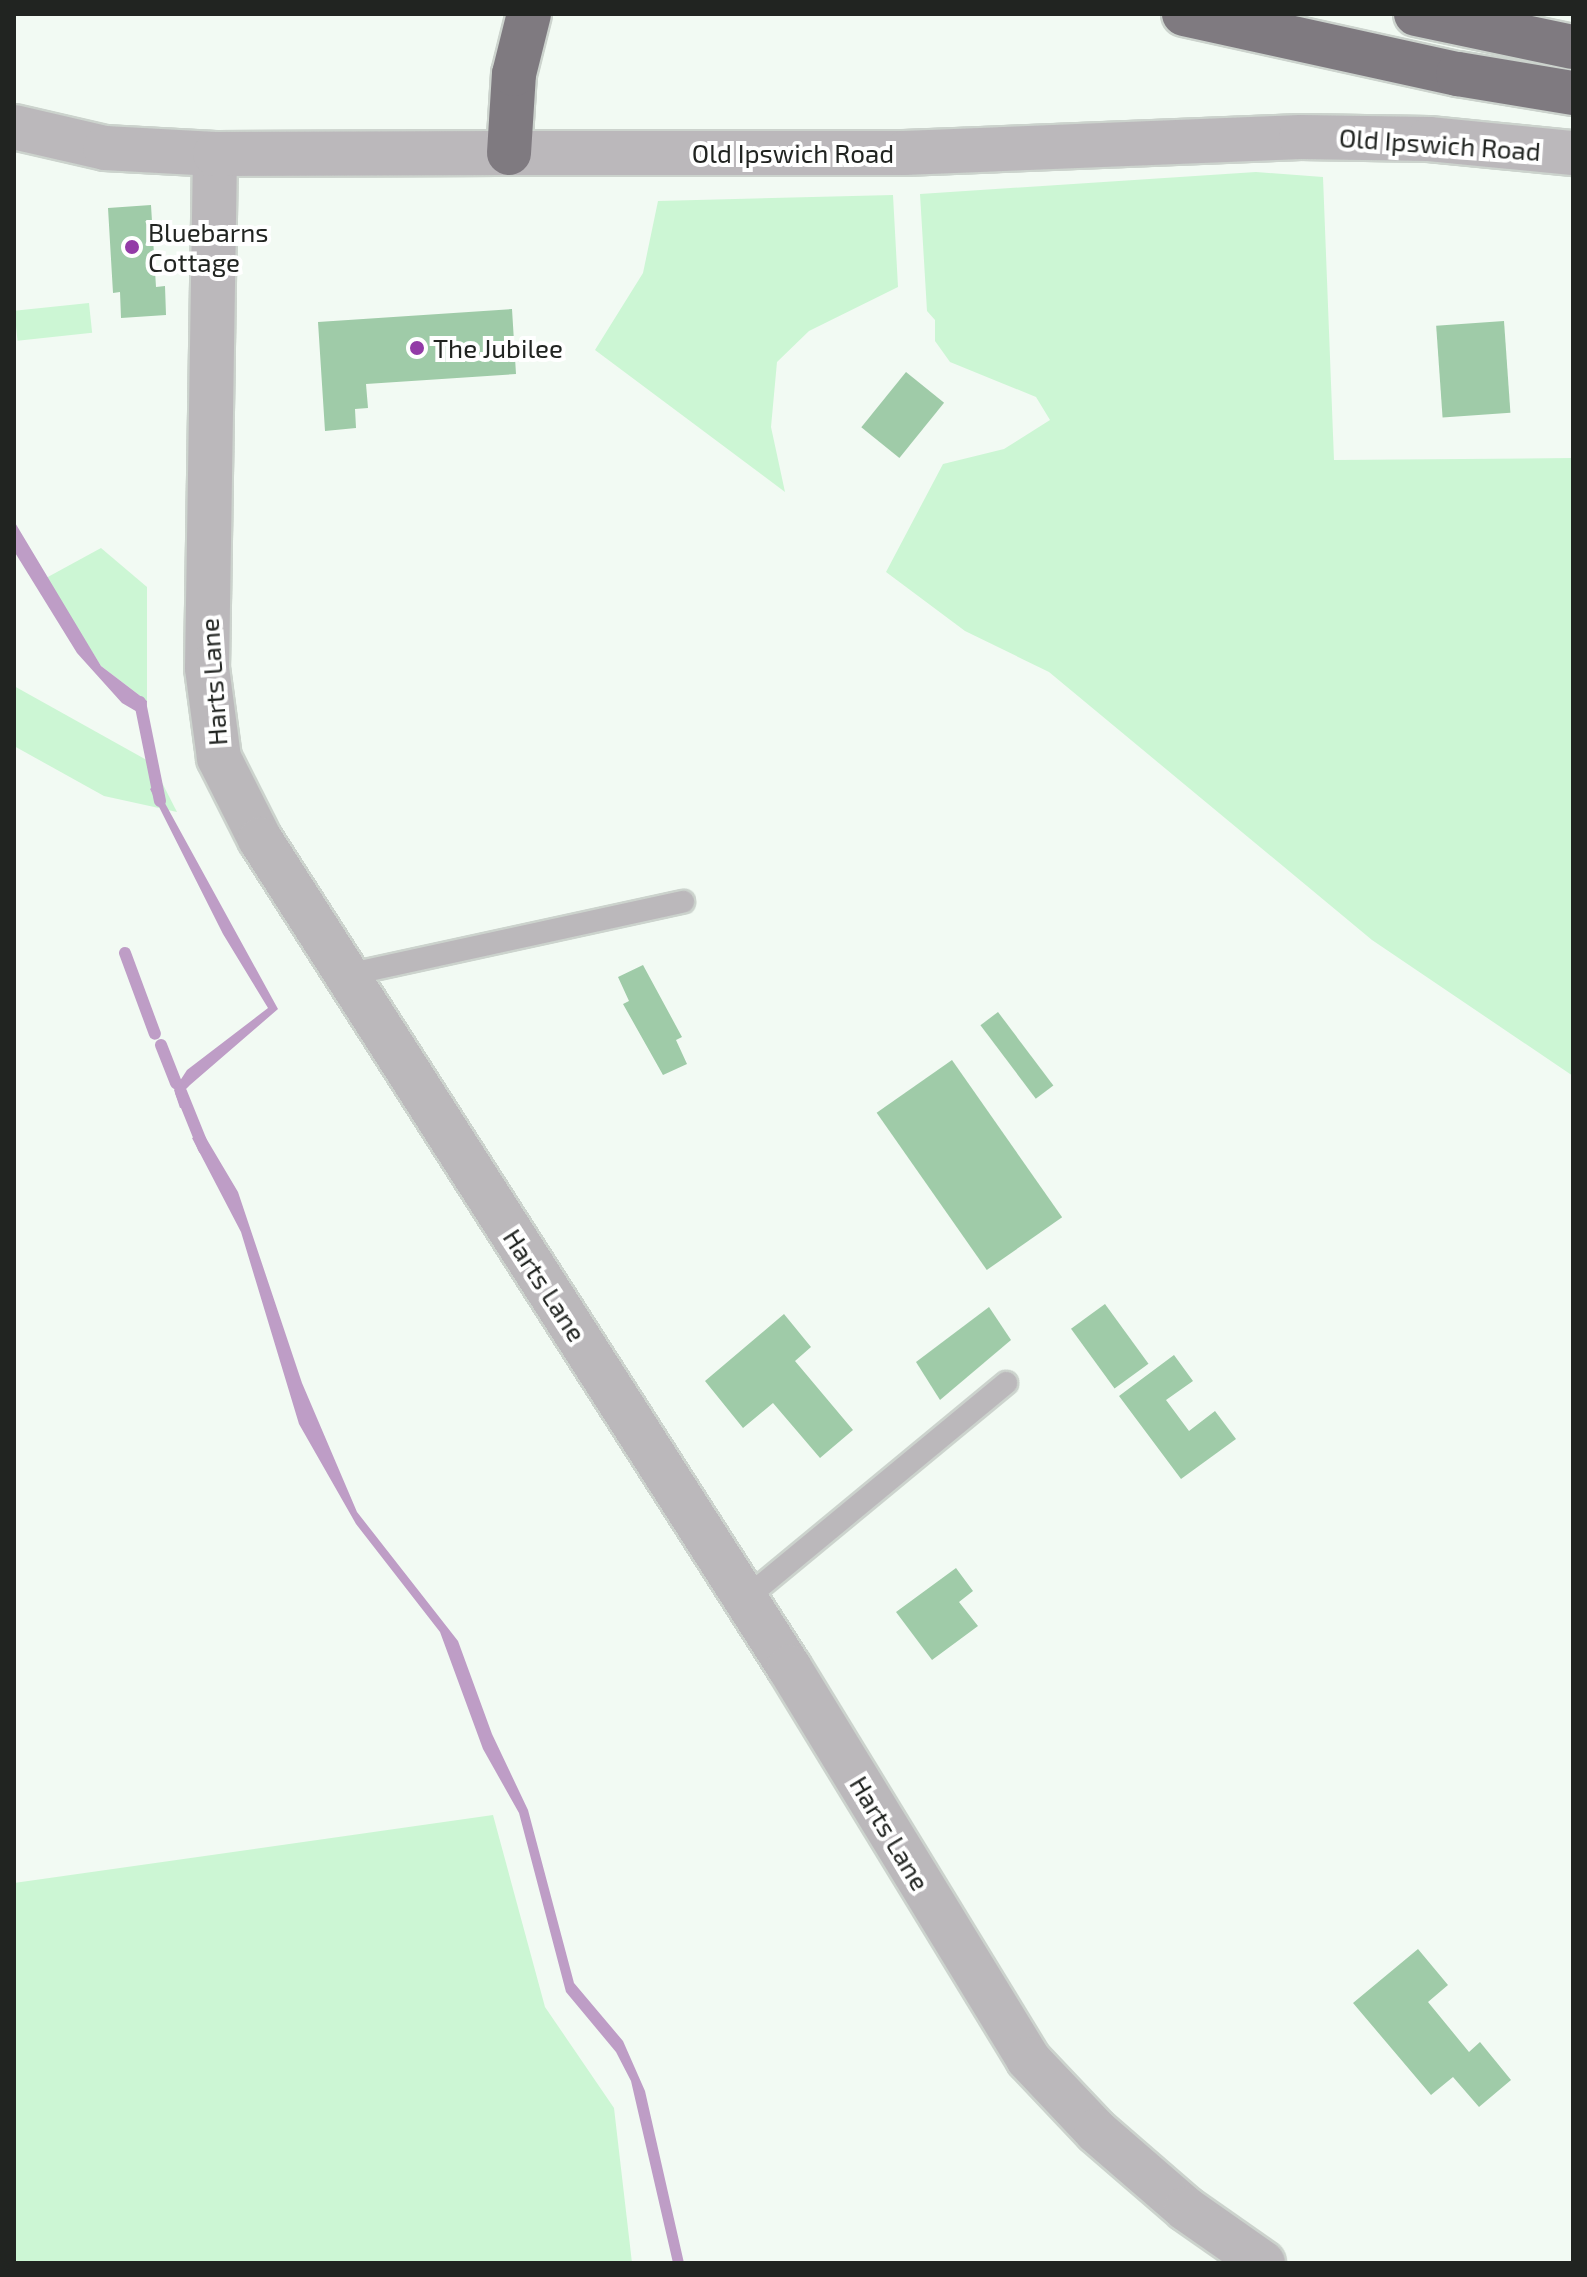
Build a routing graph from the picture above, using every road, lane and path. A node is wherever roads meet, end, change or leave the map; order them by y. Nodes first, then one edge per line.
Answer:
1 (529, 14) edge
2 (1184, 14) edge
3 (1416, 14) edge
4 (1573, 47) edge
5 (1573, 93) edge
6 (14, 127) edge
7 (509, 153) junction
8 (1573, 153) edge
9 (215, 154) junction
10 (683, 902) dead end
11 (347, 975) junction
12 (1006, 1383) dead end
13 (745, 1599) junction
14 (1263, 2263) edge

1 - 7 highway
2 - 5 highway
3 - 4 highway
6 - 9 street, Old Ipswich Road
7 - 8 street, Old Ipswich Road
7 - 9 street, Old Ipswich Road
9 - 11 street, Harts Lane
10 - 11 lane
11 - 13 street, Harts Lane
12 - 13 lane
13 - 14 street, Harts Lane

